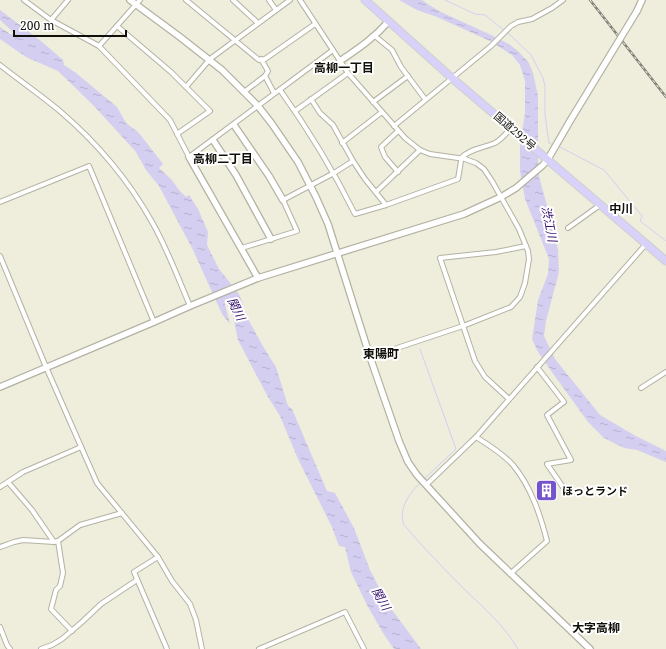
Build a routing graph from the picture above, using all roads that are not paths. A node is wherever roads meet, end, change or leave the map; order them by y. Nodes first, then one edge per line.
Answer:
1 (24, 0) edge
2 (68, 0) edge
3 (130, 0) edge
4 (186, 0) edge
5 (233, 0) edge
6 (269, 0) edge
7 (290, 0) edge
8 (300, 0) edge
9 (366, 0) edge
10 (563, 0) edge
11 (642, 0) edge
12 (31, 2) edge
13 (138, 2) edge
14 (276, 10) junction
15 (51, 20) junction
16 (389, 21) junction
17 (258, 23) junction
18 (316, 24) junction
19 (117, 26) junction
20 (375, 36) junction
21 (235, 40) junction
22 (99, 46) junction
23 (333, 50) junction
24 (210, 59) junction
25 (262, 59) junction
26 (340, 61) junction
27 (0, 66) edge
28 (348, 73) junction
29 (265, 76) junction
30 (408, 76) junction
31 (452, 78) junction
32 (186, 87) junction
33 (280, 90) junction
34 (244, 92) junction
35 (274, 93) junction
36 (311, 99) junction
37 (425, 99) junction
38 (373, 102) junction
39 (258, 106) junction
40 (295, 110) junction
41 (382, 112) junction
42 (234, 125) junction
43 (394, 126) junction
44 (513, 130) junction
45 (398, 131) junction
46 (177, 134) junction
47 (213, 140) junction
48 (342, 144) junction
49 (420, 150) junction
50 (189, 158) junction
51 (461, 158) junction
52 (353, 161) junction
53 (546, 162) junction
54 (398, 172) junction
55 (334, 174) junction
56 (310, 186) junction
57 (376, 192) junction
58 (502, 197) junction
59 (282, 200) junction
60 (0, 202) edge
61 (386, 205) junction
62 (600, 205) junction
63 (568, 228) dead end
64 (271, 239) junction
65 (646, 244) junction
66 (526, 246) junction
67 (242, 248) junction
68 (337, 253) junction
69 (0, 256) edge
70 (666, 261) edge
71 (257, 279) junction
72 (190, 306) junction
73 (154, 322) junction
74 (463, 326) junction
75 (370, 357) junction
76 (46, 367) junction
77 (537, 368) junction
78 (666, 372) edge
79 (0, 387) edge
80 (641, 388) dead end
81 (509, 400) junction
82 (476, 436) junction
83 (81, 446) junction
84 (8, 482) junction
85 (426, 484) junction
86 (0, 488) edge
87 (567, 493) dead end
88 (122, 513) junction
89 (56, 542) junction
90 (0, 547) edge
91 (158, 557) junction
92 (510, 574) junction
93 (137, 580) junction
94 (0, 627) edge
95 (72, 631) junction
96 (8, 648) edge
97 (40, 649) edge
98 (167, 649) edge
99 (202, 649) edge
100 (259, 649) edge
101 (364, 649) edge
102 (590, 649) edge

1 - 12 street
2 - 15 street
3 - 13 street
4 - 21 street
5 - 17 street
6 - 14 street
7 - 14 street
8 - 18 street
9 - 16 highway, 国道292号
10 - 31 street
11 - 53 street, bridge
12 - 15 street
13 - 19 street
13 - 24 street
14 - 17 street
15 - 22 street
16 - 20 street
16 - 31 highway, 国道292号
17 - 21 street
18 - 23 street
18 - 25 street
19 - 22 street
19 - 32 street
20 - 26 street
20 - 30 street
21 - 24 street
21 - 25 street
22 - 46 street
23 - 26 street
23 - 33 street
24 - 32 street
24 - 34 street
25 - 29 street
26 - 28 street
27 - 72 street
28 - 36 street
28 - 38 street
29 - 34 street
29 - 35 street
30 - 37 street
30 - 38 street
31 - 37 street
31 - 44 highway, 国道292号
32 - 46 street
33 - 35 street
33 - 40 street
34 - 39 street
35 - 39 street
36 - 40 street
36 - 48 street
37 - 43 street
38 - 41 street
39 - 42 street
39 - 56 street
40 - 55 street
41 - 43 street
41 - 48 street
42 - 47 street
42 - 59 street
43 - 45 street
44 - 51 street
44 - 53 highway, 国道292号
45 - 49 street
45 - 54 street
46 - 50 street
47 - 50 street
47 - 64 street
48 - 52 street
49 - 51 street
49 - 54 street
50 - 67 street
51 - 58 street
51 - 61 street
52 - 55 street
52 - 57 street
53 - 58 street
53 - 62 highway, 国道292号
54 - 57 street
55 - 56 street
55 - 61 street
56 - 59 street
56 - 68 street
57 - 61 street
58 - 66 street
58 - 68 street
59 - 64 street
60 - 73 street
62 - 63 street
62 - 65 highway, 国道292号
64 - 67 street
65 - 70 highway, 国道292号
65 - 77 street
66 - 74 street
66 - 74 street
67 - 71 street
68 - 71 street
68 - 75 street
69 - 76 street
71 - 72 street
72 - 73 street
73 - 76 street
74 - 75 street
74 - 81 street
75 - 85 street
76 - 79 street
76 - 83 street
77 - 81 street
77 - 87 street
78 - 80 street
81 - 82 street
82 - 85 street
82 - 92 street
83 - 84 street
83 - 88 street
84 - 86 street
84 - 89 street
85 - 92 street
88 - 89 street
88 - 91 street
89 - 90 street
89 - 95 street
91 - 93 street
91 - 99 street
92 - 102 street
93 - 95 street
93 - 98 street
94 - 96 street
95 - 97 street
100 - 101 street

